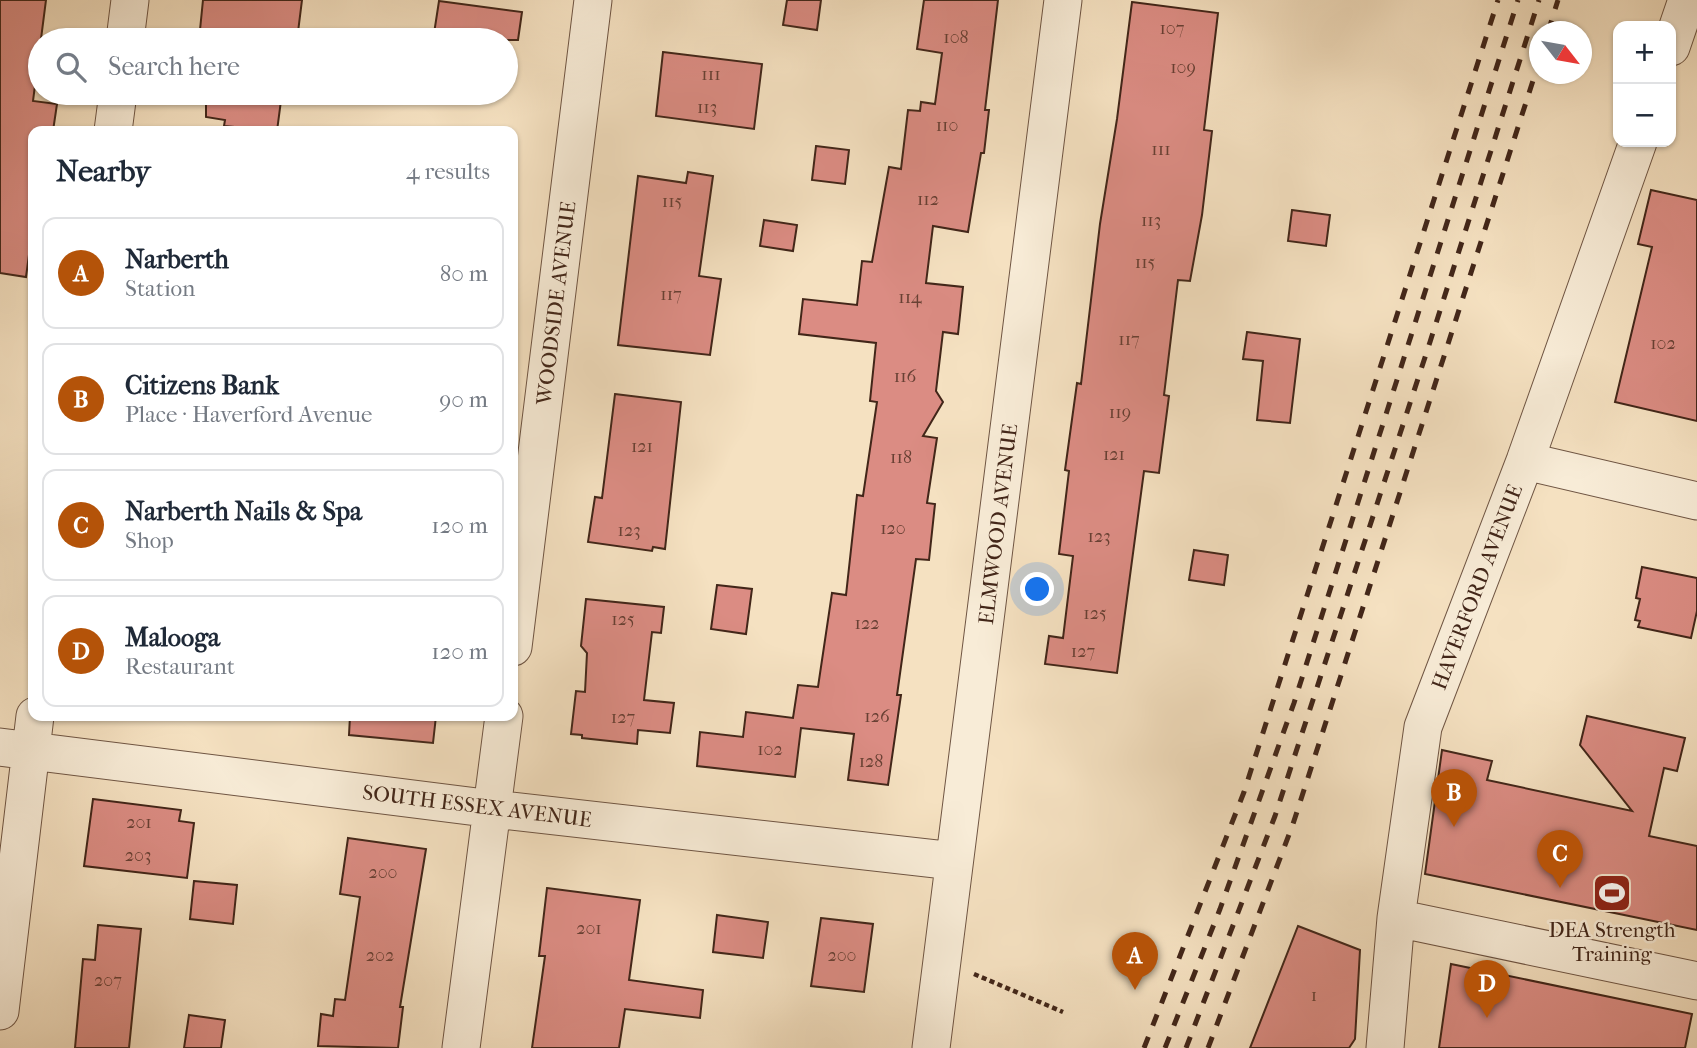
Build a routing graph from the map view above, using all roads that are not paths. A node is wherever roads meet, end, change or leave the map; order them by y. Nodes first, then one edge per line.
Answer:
1 (130, 0) edge
2 (593, 0) edge
3 (1063, 0) edge
4 (126, 28) edge
5 (116, 105) edge
6 (114, 126) edge
7 (1635, 147) edge
8 (1525, 461) junction
9 (1697, 500) edge
10 (518, 608) edge
11 (503, 721) edge
12 (22, 738) edge
13 (493, 809) junction
14 (954, 862) junction
15 (1396, 918) junction
16 (1697, 981) edge
17 (0, 1011) edge
18 (461, 1048) edge
19 (931, 1048) edge
20 (1385, 1048) edge

1 - 4 street
2 - 10 street, WOODSIDE AVENUE
3 - 14 street, ELMWOOD AVENUE
5 - 6 street
7 - 8 street, HAVERFORD AVENUE
8 - 9 street
8 - 15 street, HAVERFORD AVENUE
11 - 13 street
12 - 13 street, SOUTH ESSEX AVENUE
12 - 17 street
13 - 14 street, SOUTH ESSEX AVENUE
13 - 18 street
14 - 19 street, ELMWOOD AVENUE
15 - 16 street
15 - 20 street, HAVERFORD AVENUE

